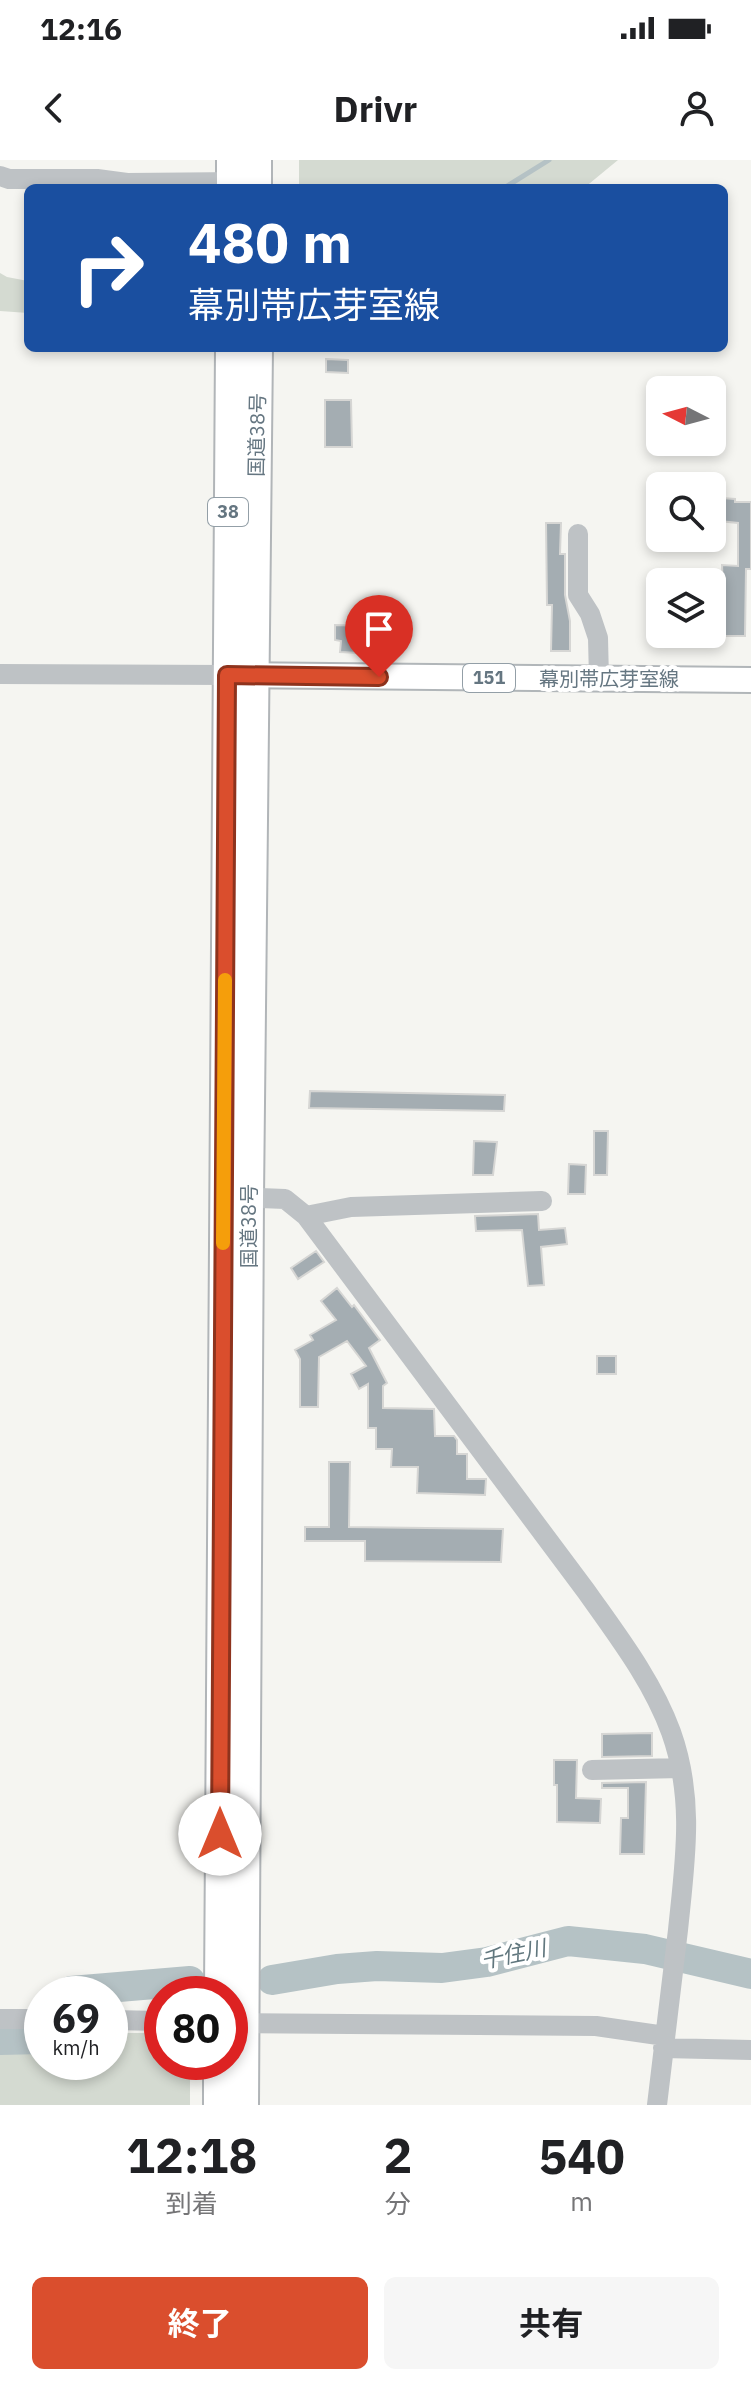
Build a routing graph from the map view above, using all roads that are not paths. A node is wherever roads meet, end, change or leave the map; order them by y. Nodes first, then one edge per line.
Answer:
1 (0, 176) edge
2 (244, 177) edge
3 (230, 352) edge
4 (258, 352) edge
5 (578, 534) dead end
6 (0, 674) edge
7 (240, 675) junction
8 (599, 679) junction
9 (751, 680) edge
10 (236, 1197) junction
11 (542, 1201) dead end
12 (306, 1216) junction
13 (681, 1768) junction
14 (592, 1770) dead end
15 (219, 1976) edge
16 (237, 1976) edge
17 (0, 2019) edge
18 (24, 2019) edge
19 (248, 2023) edge
20 (664, 2042) junction
21 (751, 2050) edge
22 (218, 2080) edge
23 (242, 2080) edge
24 (218, 2105) edge
25 (244, 2105) edge
26 (657, 2105) edge

1 - 2 street
3 - 7 highway, 国道38号 / 38
4 - 7 highway, 国道38号 / 38
5 - 8 street
6 - 7 street
7 - 8 main road, 幕別帯広芽室線 / 151
7 - 10 highway, 国道38号 / 38
8 - 9 main road, 幕別帯広芽室線 / 151
10 - 12 street
10 - 15 highway, 国道38号 / 38
10 - 16 highway, 国道38号 / 38
11 - 12 street
12 - 13 street
13 - 14 street
13 - 20 street
17 - 18 street
19 - 20 street
20 - 21 street
20 - 26 street
22 - 24 highway
23 - 25 highway, 国道38号 / 38

